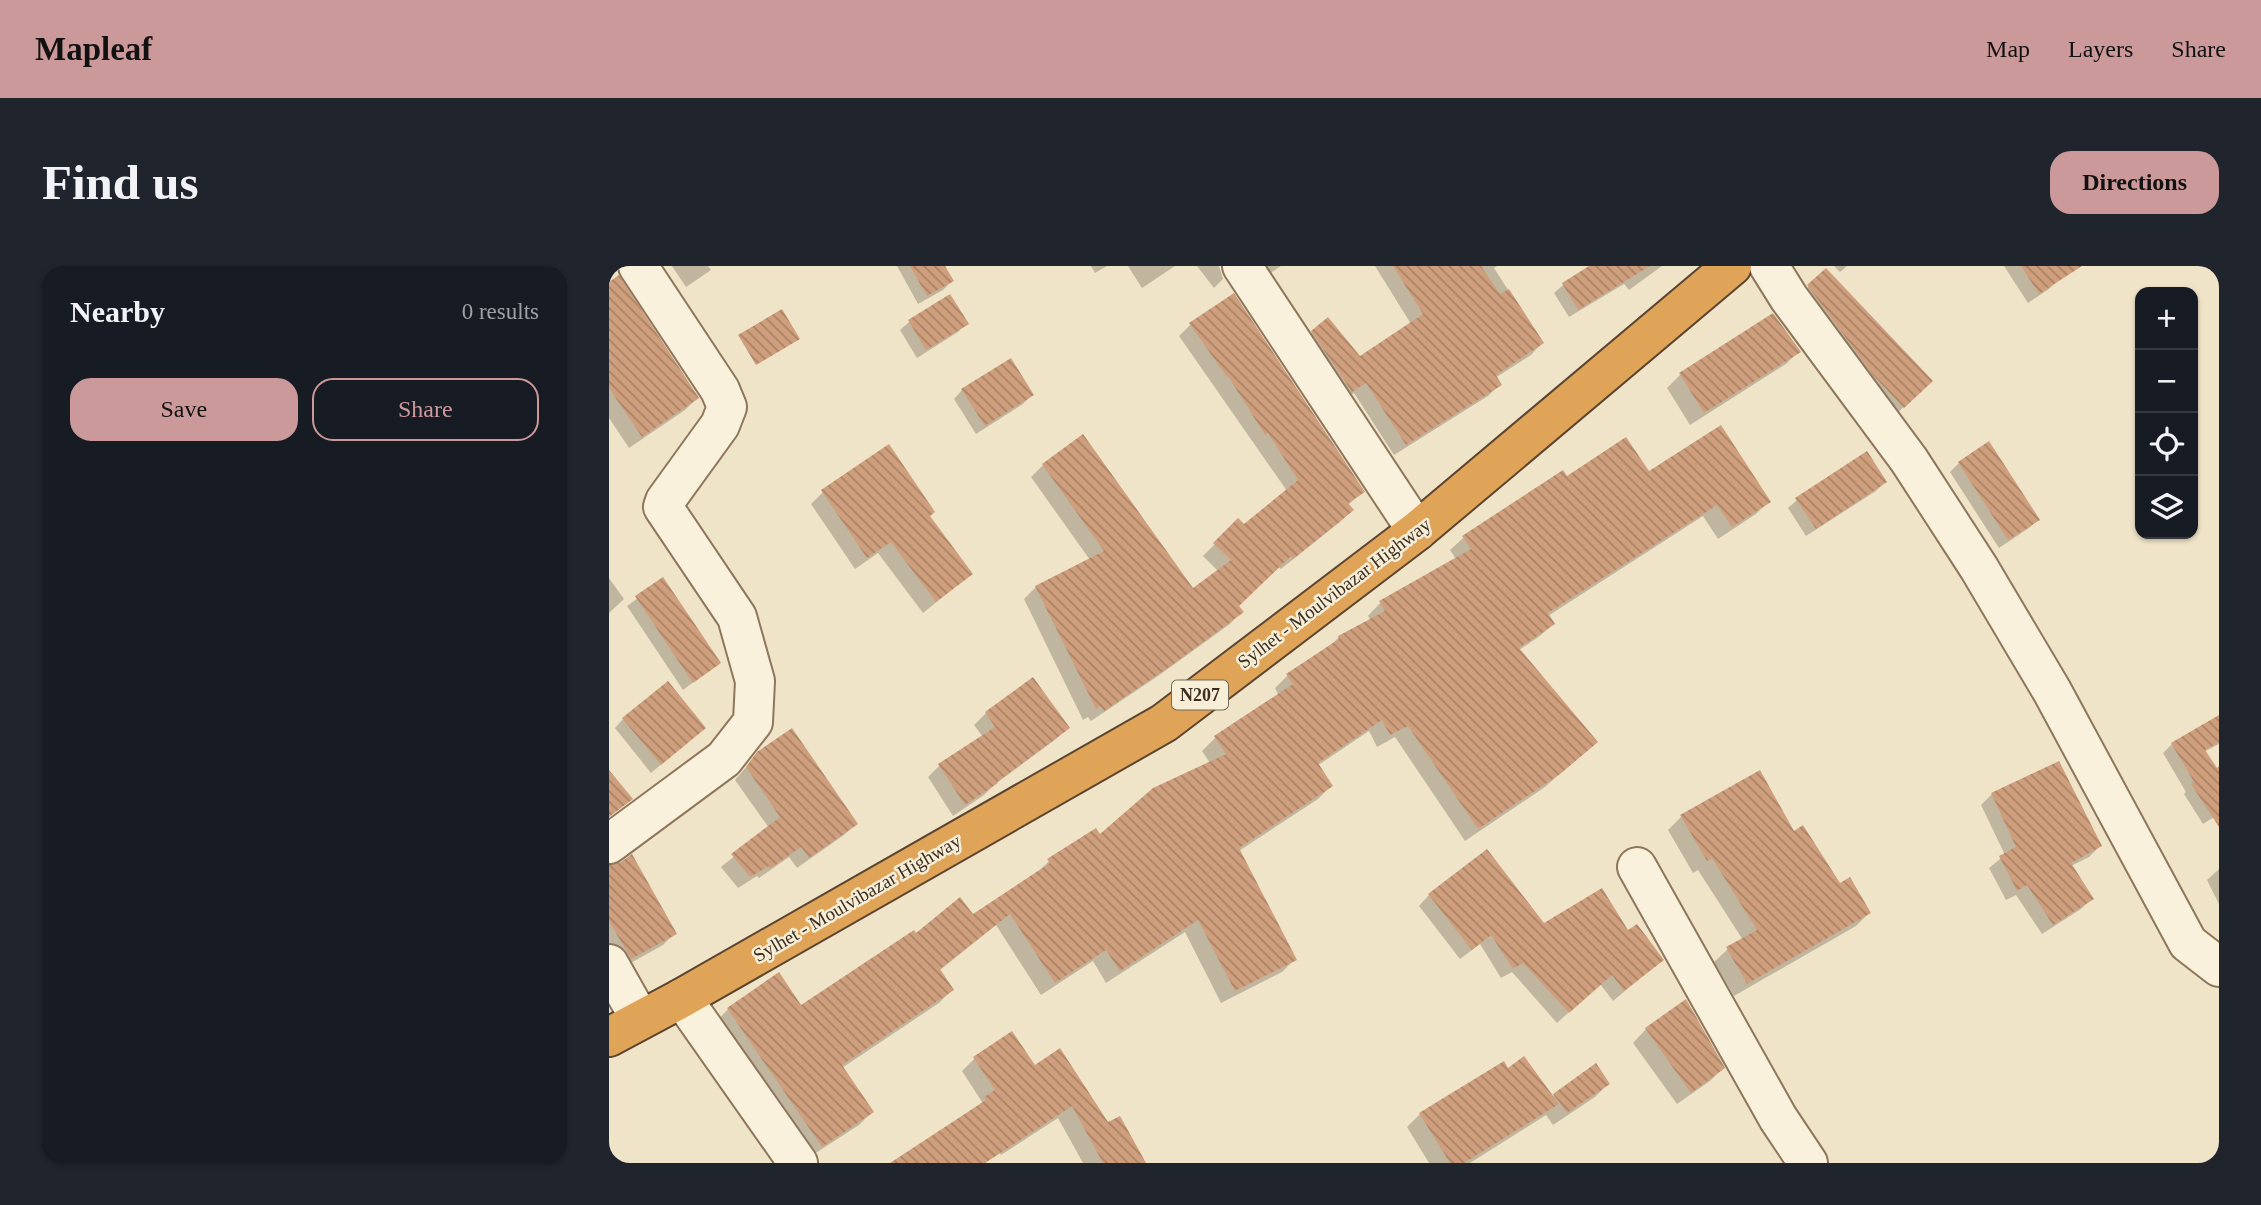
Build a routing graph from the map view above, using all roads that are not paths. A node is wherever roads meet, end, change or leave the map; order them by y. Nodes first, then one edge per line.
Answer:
1 (638, 266) edge
2 (1242, 266) edge
3 (1732, 266) edge
4 (1769, 266) edge
5 (1417, 531) junction
6 (609, 844) edge
7 (1637, 867) dead end
8 (609, 964) edge
9 (2219, 967) edge
10 (682, 998) junction
11 (624, 1028) edge
12 (799, 1163) edge
13 (1808, 1163) edge

1 - 6 street
2 - 5 street
3 - 5 highway, Sylhet - Moulvibazar Highway / N207
4 - 9 street
5 - 10 highway, Sylhet - Moulvibazar Highway / N207
7 - 13 street
8 - 11 street
10 - 11 highway, Sylhet - Moulvibazar Highway / N207
10 - 12 street

